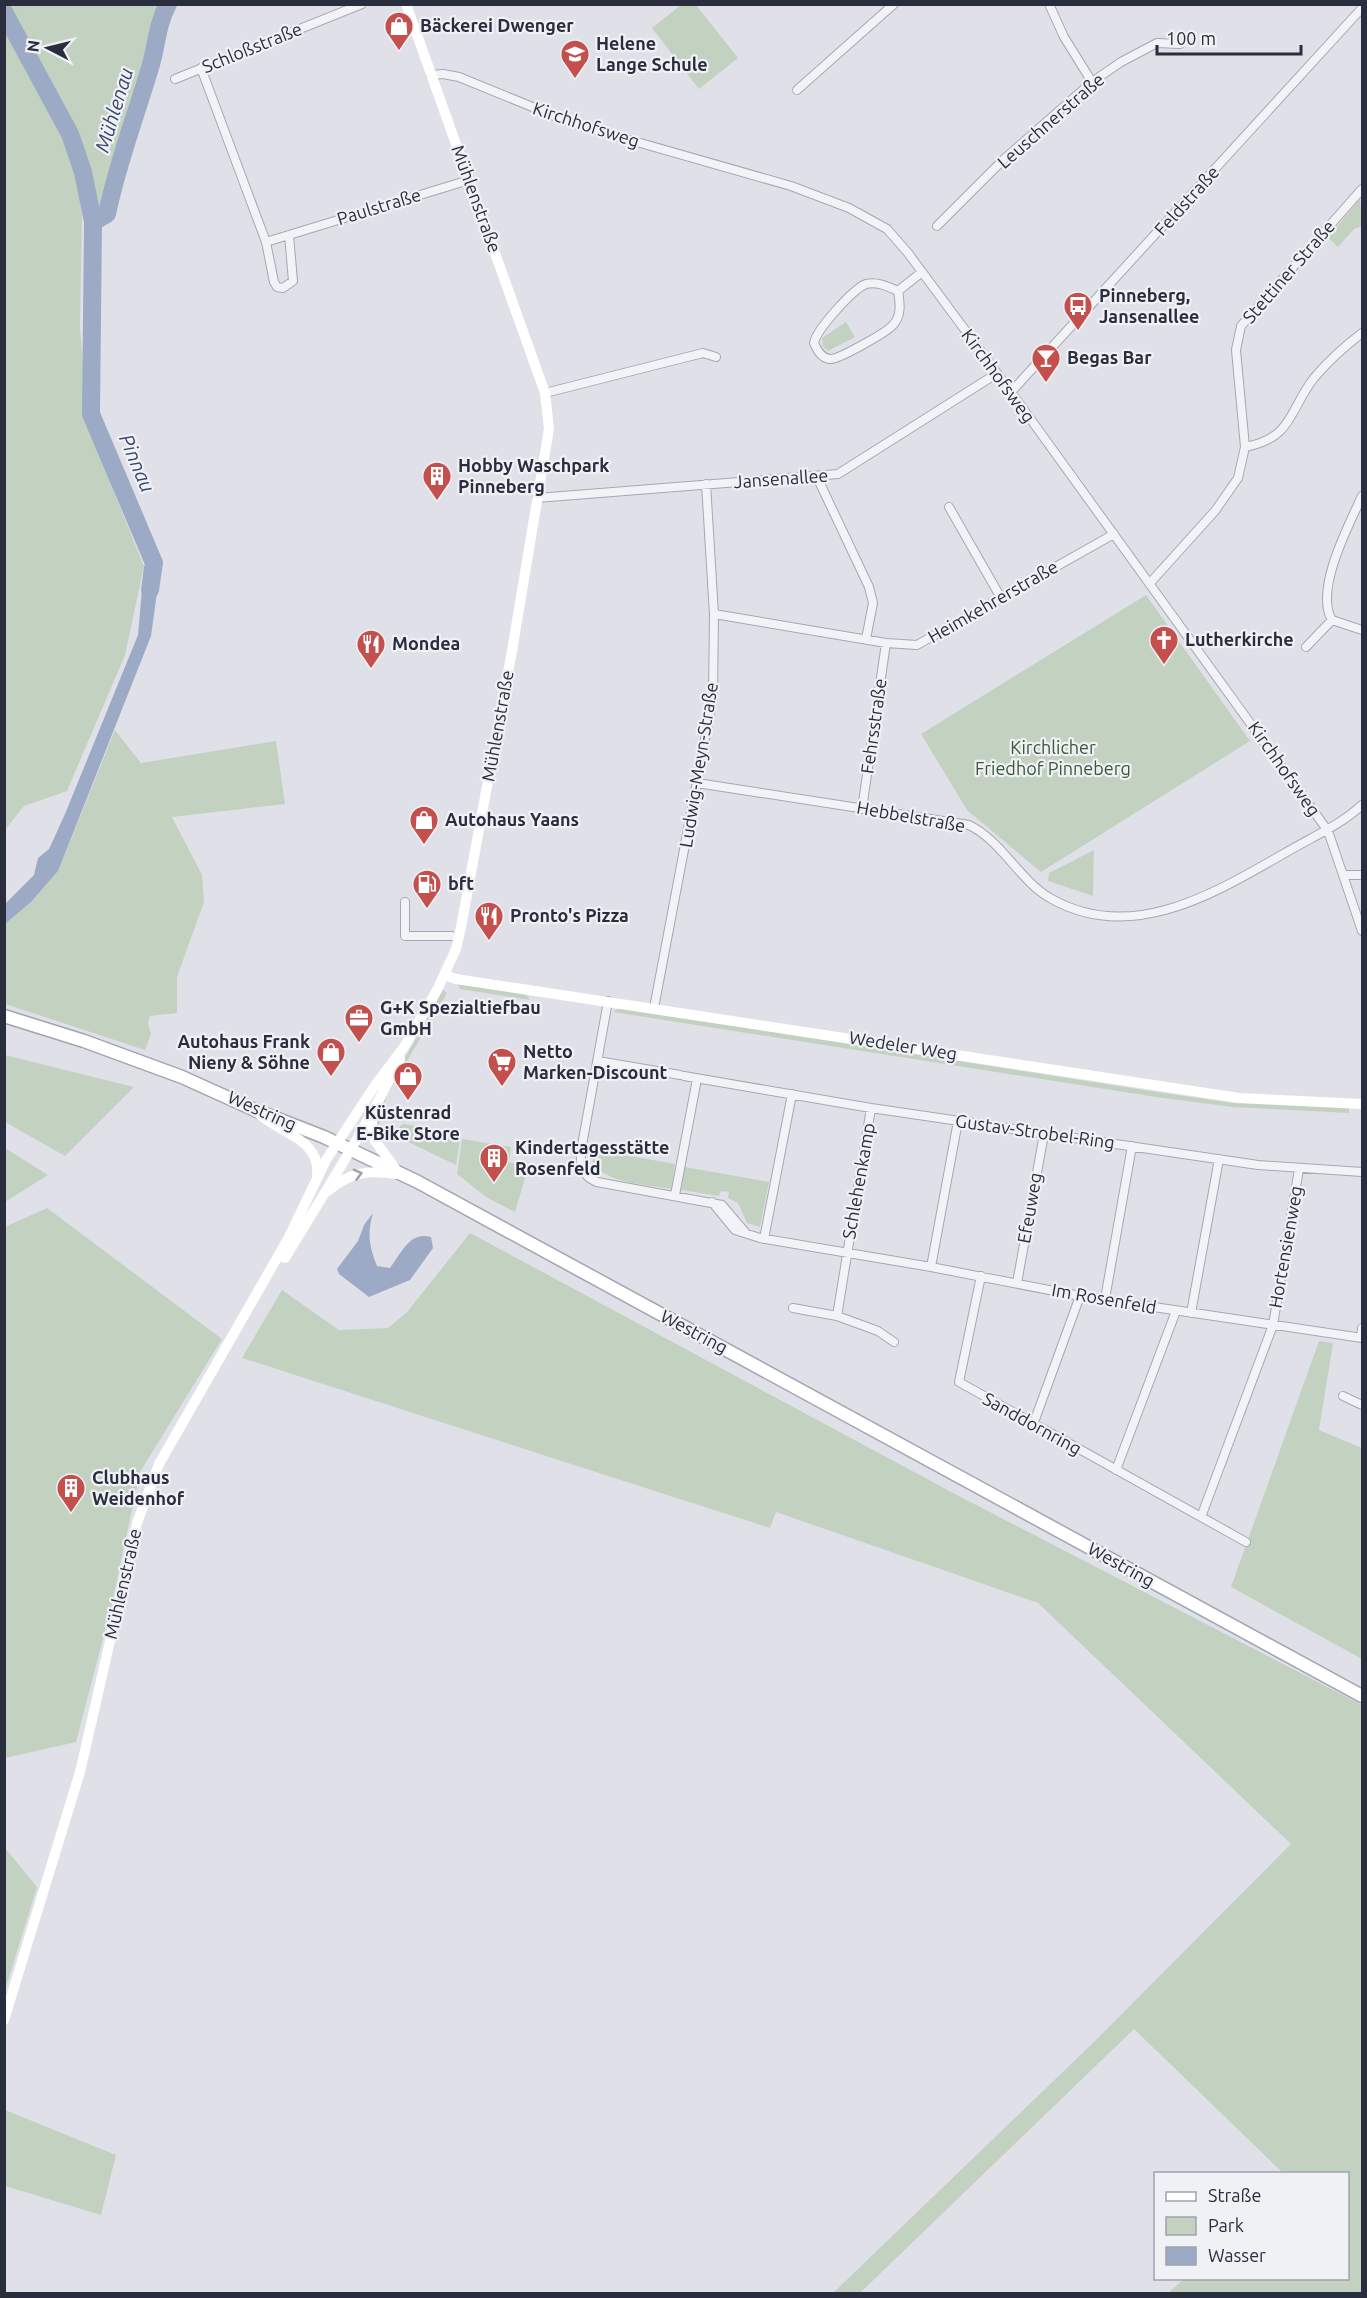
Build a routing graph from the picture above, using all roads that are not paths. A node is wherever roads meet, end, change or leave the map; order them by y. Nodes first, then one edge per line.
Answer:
1 (362, 4) edge
2 (406, 4) edge
3 (894, 4) edge
4 (1048, 4) edge
5 (1362, 8) edge
6 (1180, 44) dead end
7 (201, 68) junction
8 (431, 75) junction
9 (175, 79) dead end
10 (1092, 82) junction
11 (797, 90) dead end
12 (469, 180) junction
13 (1362, 189) edge
14 (937, 226) dead end
15 (289, 235) junction
16 (266, 243) junction
17 (922, 272) junction
18 (898, 291) junction
19 (1362, 333) edge
20 (716, 357) dead end
21 (996, 374) junction
22 (1011, 392) junction
23 (546, 393) junction
24 (1245, 447) junction
25 (817, 477) junction
26 (706, 484) junction
27 (1362, 496) edge
28 (537, 498) junction
29 (949, 507) dead end
30 (1114, 534) junction
31 (1150, 583) junction
32 (1001, 598) junction
33 (714, 614) junction
34 (1332, 620) junction
35 (1362, 630) edge
36 (866, 639) junction
37 (886, 643) junction
38 (1306, 647) dead end
39 (697, 783) junction
40 (1362, 805) edge
41 (862, 809) junction
42 (1328, 831) junction
43 (1344, 875) junction
44 (1362, 875) edge
45 (405, 902) dead end
46 (1362, 931) edge
47 (452, 936) dead end
48 (445, 975) junction
49 (608, 1001) junction
50 (654, 1008) junction
51 (4, 1016) edge
52 (404, 1047) junction
53 (598, 1061) junction
54 (697, 1079) junction
55 (792, 1094) junction
56 (1362, 1104) edge
57 (871, 1108) junction
58 (255, 1110) junction
59 (371, 1116) junction
60 (958, 1121) junction
61 (1044, 1134) junction
62 (338, 1144) junction
63 (1132, 1146) junction
64 (350, 1150) junction
65 (1219, 1159) junction
66 (1299, 1169) junction
67 (1362, 1172) edge
68 (399, 1174) junction
69 (316, 1182) junction
70 (323, 1195) junction
71 (675, 1195) junction
72 (764, 1239) junction
73 (846, 1253) junction
74 (931, 1267) junction
75 (981, 1276) junction
76 (1017, 1283) junction
77 (1080, 1296) junction
78 (1105, 1299) junction
79 (251, 1305) junction
80 (793, 1308) dead end
81 (1176, 1311) junction
82 (1191, 1313) junction
83 (837, 1316) junction
84 (1273, 1325) junction
85 (1362, 1328) edge
86 (1362, 1338) edge
87 (894, 1342) dead end
88 (1342, 1396) dead end
89 (1362, 1405) edge
90 (1033, 1425) junction
91 (1116, 1470) junction
92 (1201, 1517) junction
93 (1246, 1542) dead end
94 (1362, 1696) edge
95 (4, 2020) edge

1 - 7 street, Schloßstraße
2 - 8 main road, Mühlenstraße
3 - 11 street
4 - 10 street
5 - 22 street, Feldstraße
6 - 10 street, Leuschnerstraße
7 - 9 street, Schloßstraße
7 - 16 street
8 - 12 main road, Mühlenstraße
8 - 17 street, Kirchhofsweg
10 - 14 street, Leuschnerstraße
12 - 15 street, Paulstraße
12 - 23 main road, Mühlenstraße
13 - 24 street, Stettiner Straße
15 - 16 street, Paulstraße
15 - 16 street
17 - 18 street
17 - 21 street, Kirchhofsweg
18 - 18 street
19 - 24 street
20 - 23 street
21 - 22 street, Kirchhofsweg
21 - 25 street, Jansenallee
22 - 30 street, Kirchhofsweg
23 - 28 main road, Mühlenstraße
24 - 31 street, Stettiner Straße
25 - 26 street, Jansenallee
25 - 36 street
26 - 28 street, Jansenallee
26 - 33 street, Ludwig-Meyn-Straße
27 - 34 street
28 - 48 main road, Mühlenstraße
29 - 32 street
30 - 31 street, Kirchhofsweg
30 - 32 street, Heimkehrerstraße
31 - 42 street, Kirchhofsweg
32 - 37 street, Heimkehrerstraße
33 - 36 street, Heimkehrerstraße
33 - 39 street, Ludwig-Meyn-Straße
34 - 35 street
34 - 38 street
36 - 37 street, Heimkehrerstraße
37 - 41 street, Fehrsstraße
39 - 41 street, Hebbelstraße
39 - 50 street, Ludwig-Meyn-Straße
40 - 42 street, Hebbelstraße
41 - 42 street, Hebbelstraße
42 - 43 street, Kirchhofsweg
43 - 44 street
43 - 46 street, Kirchhofsweg
45 - 47 street
48 - 49 main road, Wedeler Weg
48 - 52 main road, Mühlenstraße
49 - 50 main road, Wedeler Weg
49 - 53 street, Im Rosenfeld
50 - 56 main road, Wedeler Weg
51 - 58 main road, Westring
52 - 59 main road, Mühlenstraße
52 - 62 main road, Mühlenstraße
53 - 54 street, Gustav-Strobel-Ring
53 - 71 street, Im Rosenfeld
54 - 55 street, Gustav-Strobel-Ring
54 - 71 street
55 - 57 street, Gustav-Strobel-Ring
55 - 72 street
57 - 60 street, Gustav-Strobel-Ring
57 - 73 street, Schlehenkamp
58 - 62 main road, Westring
58 - 69 main road
59 - 64 main road, Mühlenstraße
59 - 68 main road
60 - 61 street, Gustav-Strobel-Ring
60 - 74 street
61 - 63 street, Gustav-Strobel-Ring
61 - 76 street, Efeuweg
62 - 64 main road, Westring
62 - 69 main road, Mühlenstraße
63 - 65 street, Gustav-Strobel-Ring
63 - 78 street
64 - 68 main road, Westring
64 - 70 main road, Mühlenstraße
65 - 66 street, Gustav-Strobel-Ring
65 - 82 street
66 - 67 street, Gustav-Strobel-Ring
66 - 84 street, Hortensienweg
70 -> 68 main road
68 - 94 main road, Westring
69 - 79 main road, Mühlenstraße
70 - 79 main road, Mühlenstraße
71 - 72 street, Im Rosenfeld
72 - 73 street, Im Rosenfeld
73 - 74 street, Im Rosenfeld
73 - 83 street
74 - 75 street, Im Rosenfeld
75 - 76 street, Im Rosenfeld
75 - 90 street, Sanddornring
76 - 77 street, Im Rosenfeld
77 - 78 street, Im Rosenfeld
77 - 90 street
78 - 81 street, Im Rosenfeld
79 - 95 main road, Mühlenstraße
80 - 83 street
81 - 82 street, Im Rosenfeld
81 - 91 street
82 - 84 street, Im Rosenfeld
83 - 87 street
84 - 86 street, Im Rosenfeld
84 - 92 street
85 - 86 street
88 - 89 street
90 - 91 street, Sanddornring
91 - 92 street, Sanddornring
92 - 93 street, Sanddornring

